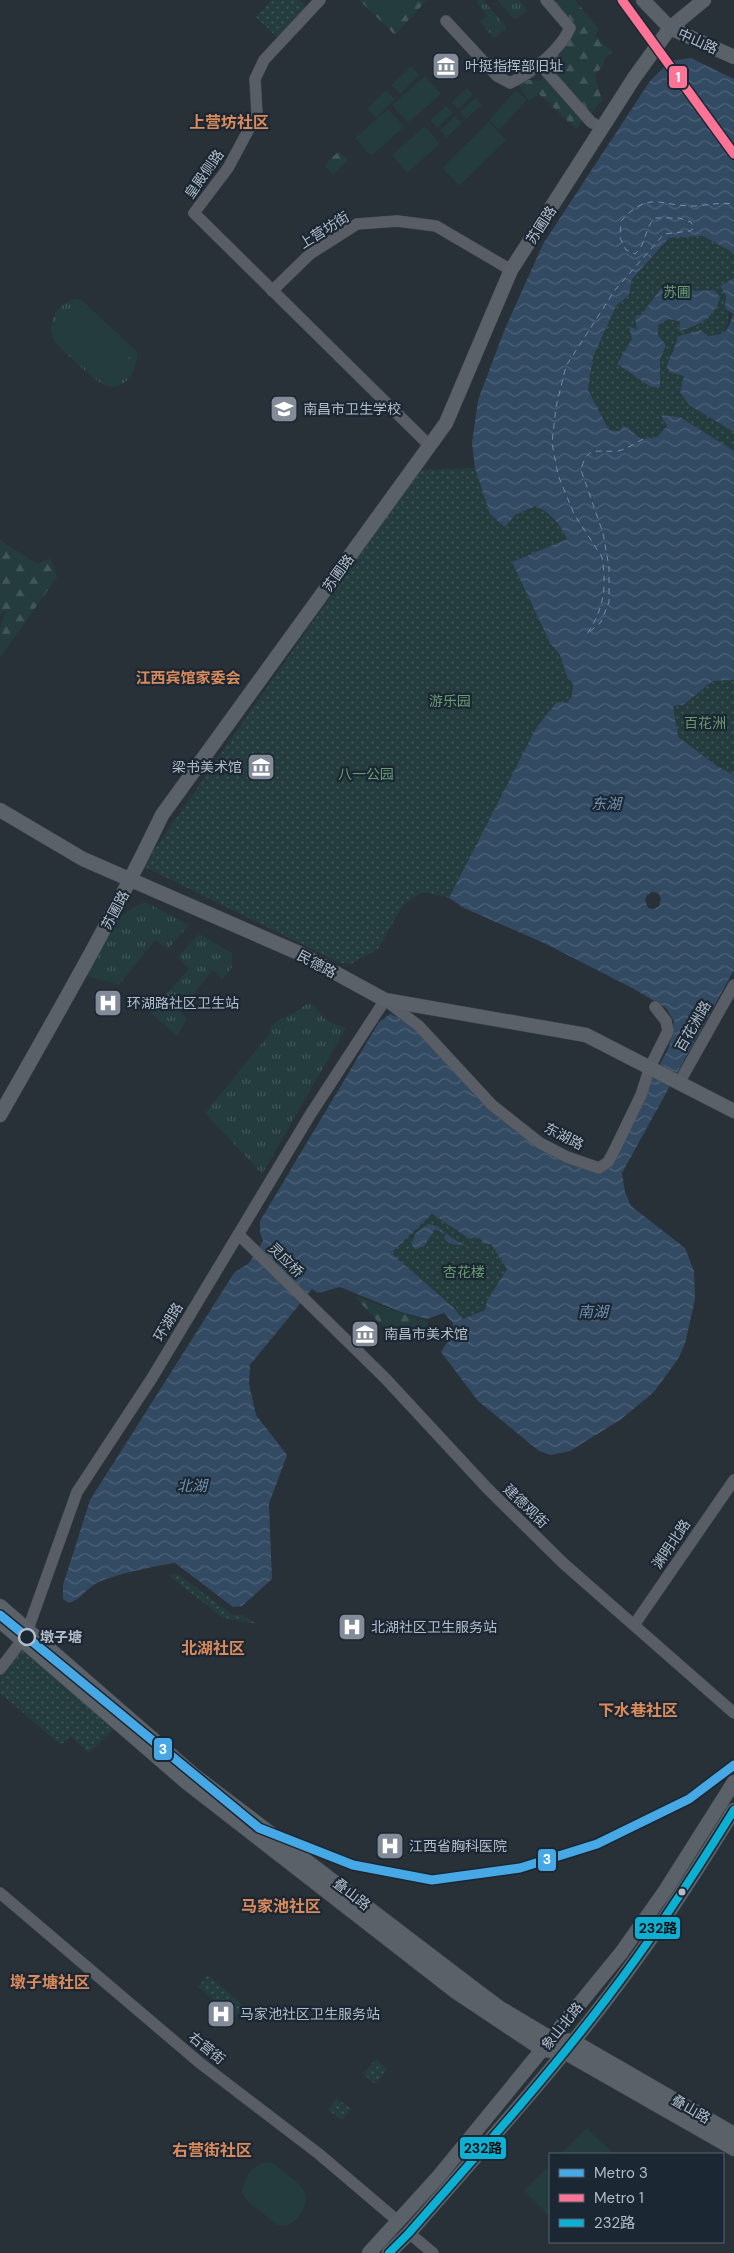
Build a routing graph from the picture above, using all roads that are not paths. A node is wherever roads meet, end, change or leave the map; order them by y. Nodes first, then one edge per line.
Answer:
1 (320, 0) edge
2 (546, 0) edge
3 (643, 0) edge
4 (704, 0) edge
5 (446, 21) dead end
6 (670, 28) junction
7 (734, 57) edge
8 (539, 63) junction
9 (602, 128) junction
10 (512, 270) junction
11 (272, 291) junction
12 (430, 446) junction
13 (0, 810) edge
14 (131, 880) junction
15 (734, 985) edge
16 (385, 1000) junction
17 (655, 1006) dead end
18 (650, 1067) junction
19 (679, 1082) junction
20 (734, 1111) edge
21 (0, 1115) edge
22 (239, 1235) junction
23 (311, 1306) joint
24 (734, 1480) edge
25 (0, 1606) edge
26 (0, 1621) edge
27 (634, 1625) junction
28 (26, 1634) junction
29 (0, 1669) edge
30 (734, 1713) edge
31 (734, 1782) edge
32 (734, 1810) edge
33 (0, 1893) edge
34 (552, 2039) junction
35 (573, 2041) junction
36 (543, 2050) junction
37 (564, 2052) junction
38 (734, 2134) edge
39 (734, 2149) edge
40 (399, 2222) junction
41 (409, 2232) junction
42 (369, 2253) edge
43 (389, 2253) edge
44 (434, 2253) edge

1 - 11 street, 皇殿侧路
2 - 8 street
3 - 6 main road, 中山路
4 - 6 main road, 苏圃路
5 - 8 street
6 - 7 main road, 中山路
6 - 9 main road, 苏圃路
8 - 9 street
9 - 10 main road, 苏圃路
10 - 11 street, 上营坊街
10 - 12 main road, 苏圃路
11 - 12 street
12 - 14 main road, 苏圃路
13 - 14 main road, 民德路
14 - 16 main road, 民德路
14 - 21 main road, 苏圃路
15 - 19 street, 百花洲路
16 - 18 main road, 民德路
16 - 18 street, 东湖路
16 - 22 street, 环湖路
17 - 18 street, 东湖路
18 - 19 main road, 民德路
19 - 20 main road
22 - 23 street, 灵应桥
22 - 28 street, 环湖路
23 - 27 street, 建德观街
24 - 27 street, 渊明北路
25 - 28 main road, 叠山路
26 - 28 main road, 叠山路
27 - 30 street, 建德观街
28 - 29 street, 环湖路
28 - 34 main road, 叠山路
28 - 36 main road, 叠山路
31 - 34 main road, 象山北路
32 - 35 main road, 象山北路
33 - 40 street, 右营街
34 - 35 main road, 叠山路
34 - 36 main road, 象山北路
35 - 37 main road, 象山北路
35 - 38 main road, 叠山路
36 - 37 main road, 叠山路
36 - 40 main road, 象山北路
37 - 39 main road, 叠山路
37 - 41 main road, 象山北路
40 - 42 main road, 象山北路
41 - 43 main road, 象山北路
41 - 44 street

